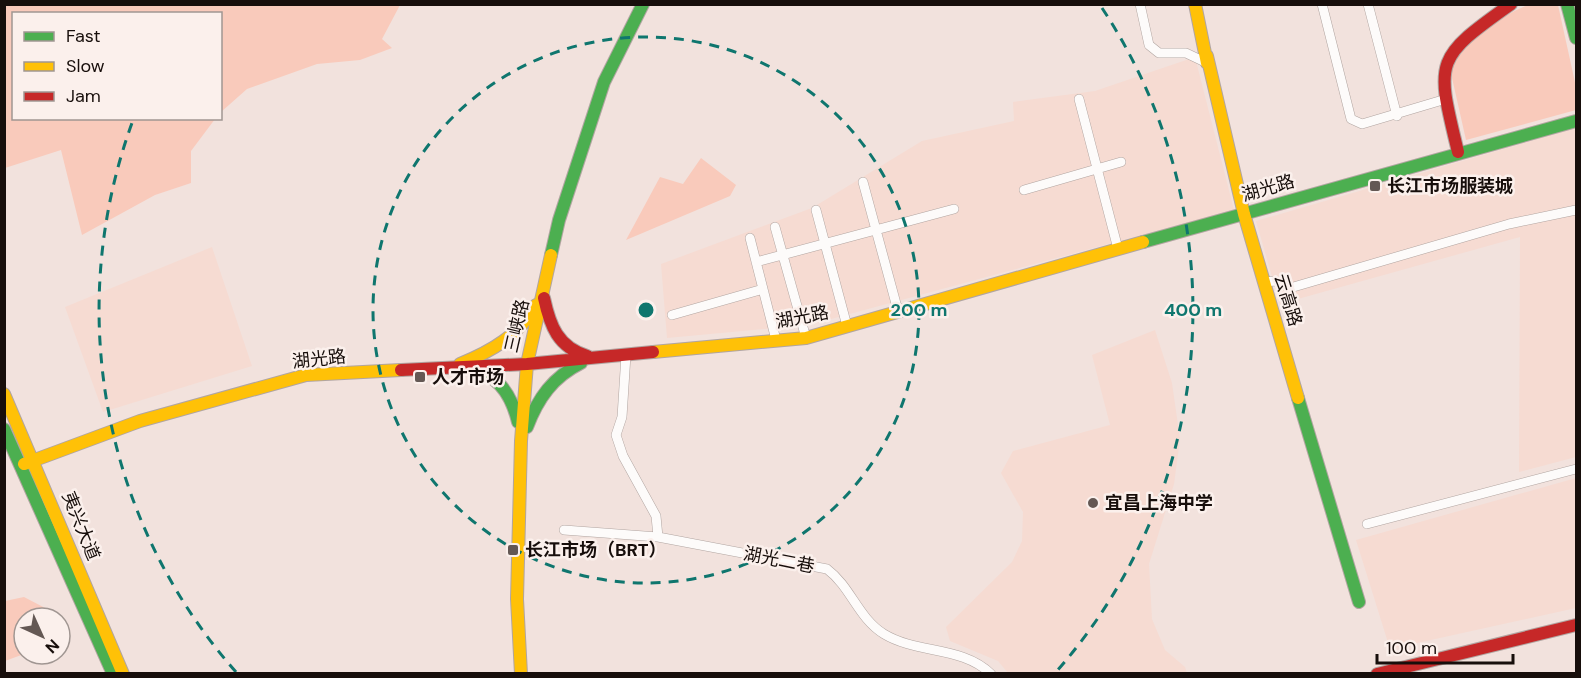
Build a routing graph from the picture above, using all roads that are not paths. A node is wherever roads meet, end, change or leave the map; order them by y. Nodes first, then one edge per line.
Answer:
1 (1140, 4) edge
2 (1197, 4) edge
3 (1322, 4) edge
4 (1368, 4) edge
5 (1511, 4) edge
6 (1567, 4) edge
7 (641, 5) edge
8 (1576, 38) edge
9 (1207, 63) junction
10 (1079, 99) dead end
11 (1446, 99) junction
12 (1397, 116) junction
13 (1576, 121) edge
14 (1458, 152) junction
15 (1121, 162) dead end
16 (1097, 169) junction
17 (863, 182) dead end
18 (1024, 190) dead end
19 (954, 208) dead end
20 (816, 210) dead end
21 (1576, 210) edge
22 (1244, 214) junction
23 (775, 227) dead end
24 (876, 230) junction
25 (750, 238) dead end
26 (825, 243) junction
27 (1118, 249) junction
28 (783, 255) junction
29 (756, 262) junction
30 (1264, 282) junction
31 (763, 289) junction
32 (543, 291) junction
33 (898, 311) junction
34 (672, 315) dead end
35 (847, 326) junction
36 (806, 338) junction
37 (776, 340) junction
38 (626, 355) junction
39 (597, 357) junction
40 (527, 364) junction
41 (450, 368) junction
42 (4, 394) edge
43 (4, 429) edge
44 (521, 441) junction
45 (35, 460) junction
46 (20, 465) junction
47 (1576, 469) edge
48 (1367, 524) dead end
49 (564, 530) dead end
50 (658, 537) junction
51 (1359, 602) dead end
52 (1576, 625) edge
53 (113, 674) edge
54 (123, 674) edge
55 (521, 674) edge
56 (991, 674) edge
57 (1377, 674) edge

1 - 9 street
2 - 9 main road, 云高路
3 - 12 street
4 - 12 street
5 - 11 main road
6 - 8 main road
7 - 32 main road, 三峡路
9 - 22 main road, 云高路
10 - 16 street
11 - 12 street
11 - 14 main road
13 - 14 main road, 湖光路
14 - 22 main road, 湖光路
15 - 16 street
16 - 18 street
16 - 27 street
17 - 24 street
19 - 24 street
20 - 26 street
21 - 30 street
22 - 27 main road, 湖光路
22 - 30 main road, 云高路
23 - 28 street
24 - 26 street
24 - 33 street
25 - 29 street
26 - 28 street
26 - 35 street
27 - 33 main road, 湖光路
28 - 29 street
28 - 36 street
29 - 31 street
30 - 51 main road, 云高路
31 - 34 street
31 - 37 street
32 - 39 main road
32 - 40 main road, 三峡路
32 - 41 main road
33 - 35 main road, 湖光路
35 - 36 main road, 湖光路
36 - 37 main road, 湖光路
37 - 38 main road, 湖光路
38 - 39 main road, 湖光路
38 - 50 street
39 - 40 main road, 湖光路
39 - 44 main road
40 - 41 main road, 湖光路
40 - 44 main road, 三峡路
41 - 44 main road
41 - 45 main road, 湖光路
42 - 45 main road, 夷兴大道
43 - 46 main road, 夷兴大道
44 - 55 main road, 三峡路
45 - 46 main road, 湖光路
45 - 54 main road, 夷兴大道
46 - 53 main road, 夷兴大道
47 - 48 street
49 - 50 street, 湖光二巷
50 - 56 street, 湖光二巷
52 - 57 main road

